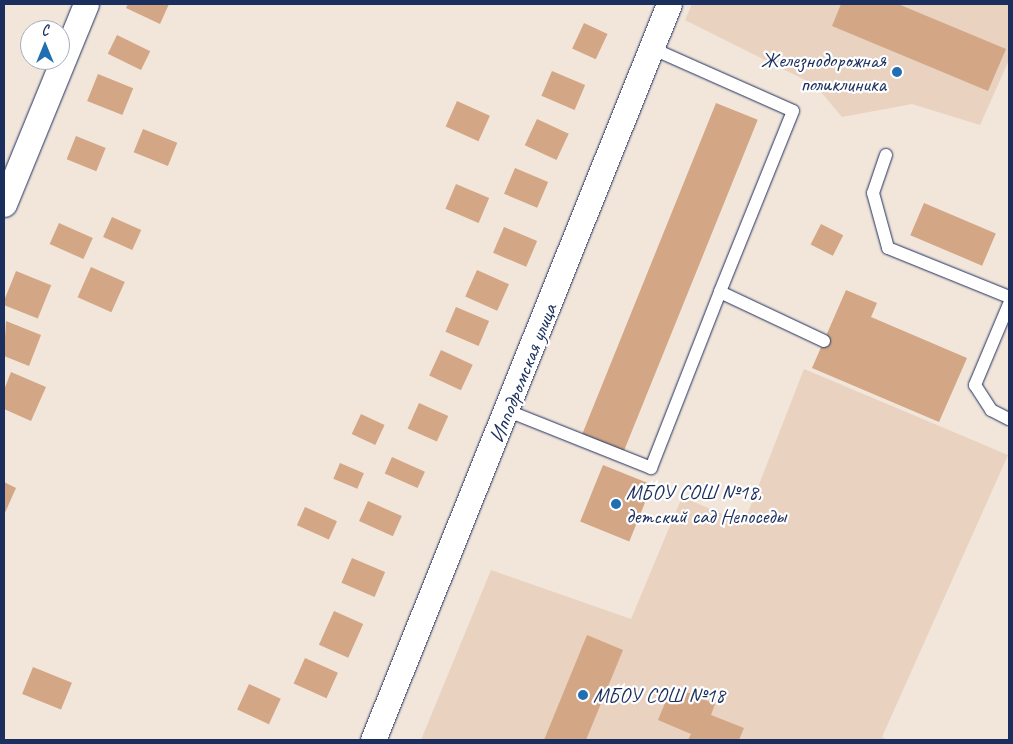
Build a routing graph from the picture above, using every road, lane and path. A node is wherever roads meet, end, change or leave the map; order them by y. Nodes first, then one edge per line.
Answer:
1 (86, 4) edge
2 (669, 4) edge
3 (651, 48) junction
4 (886, 155) dead end
5 (4, 204) edge
6 (720, 292) junction
7 (1009, 297) edge
8 (1009, 304) edge
9 (824, 341) dead end
10 (508, 411) junction
11 (1009, 419) edge
12 (373, 740) edge

1 - 5 street
2 - 3 street, Ипподромская улица
3 - 6 lane
3 - 10 street, Ипподромская улица
4 - 7 lane
6 - 9 lane
6 - 10 lane
8 - 11 lane
10 - 12 street, Ипподромская улица

